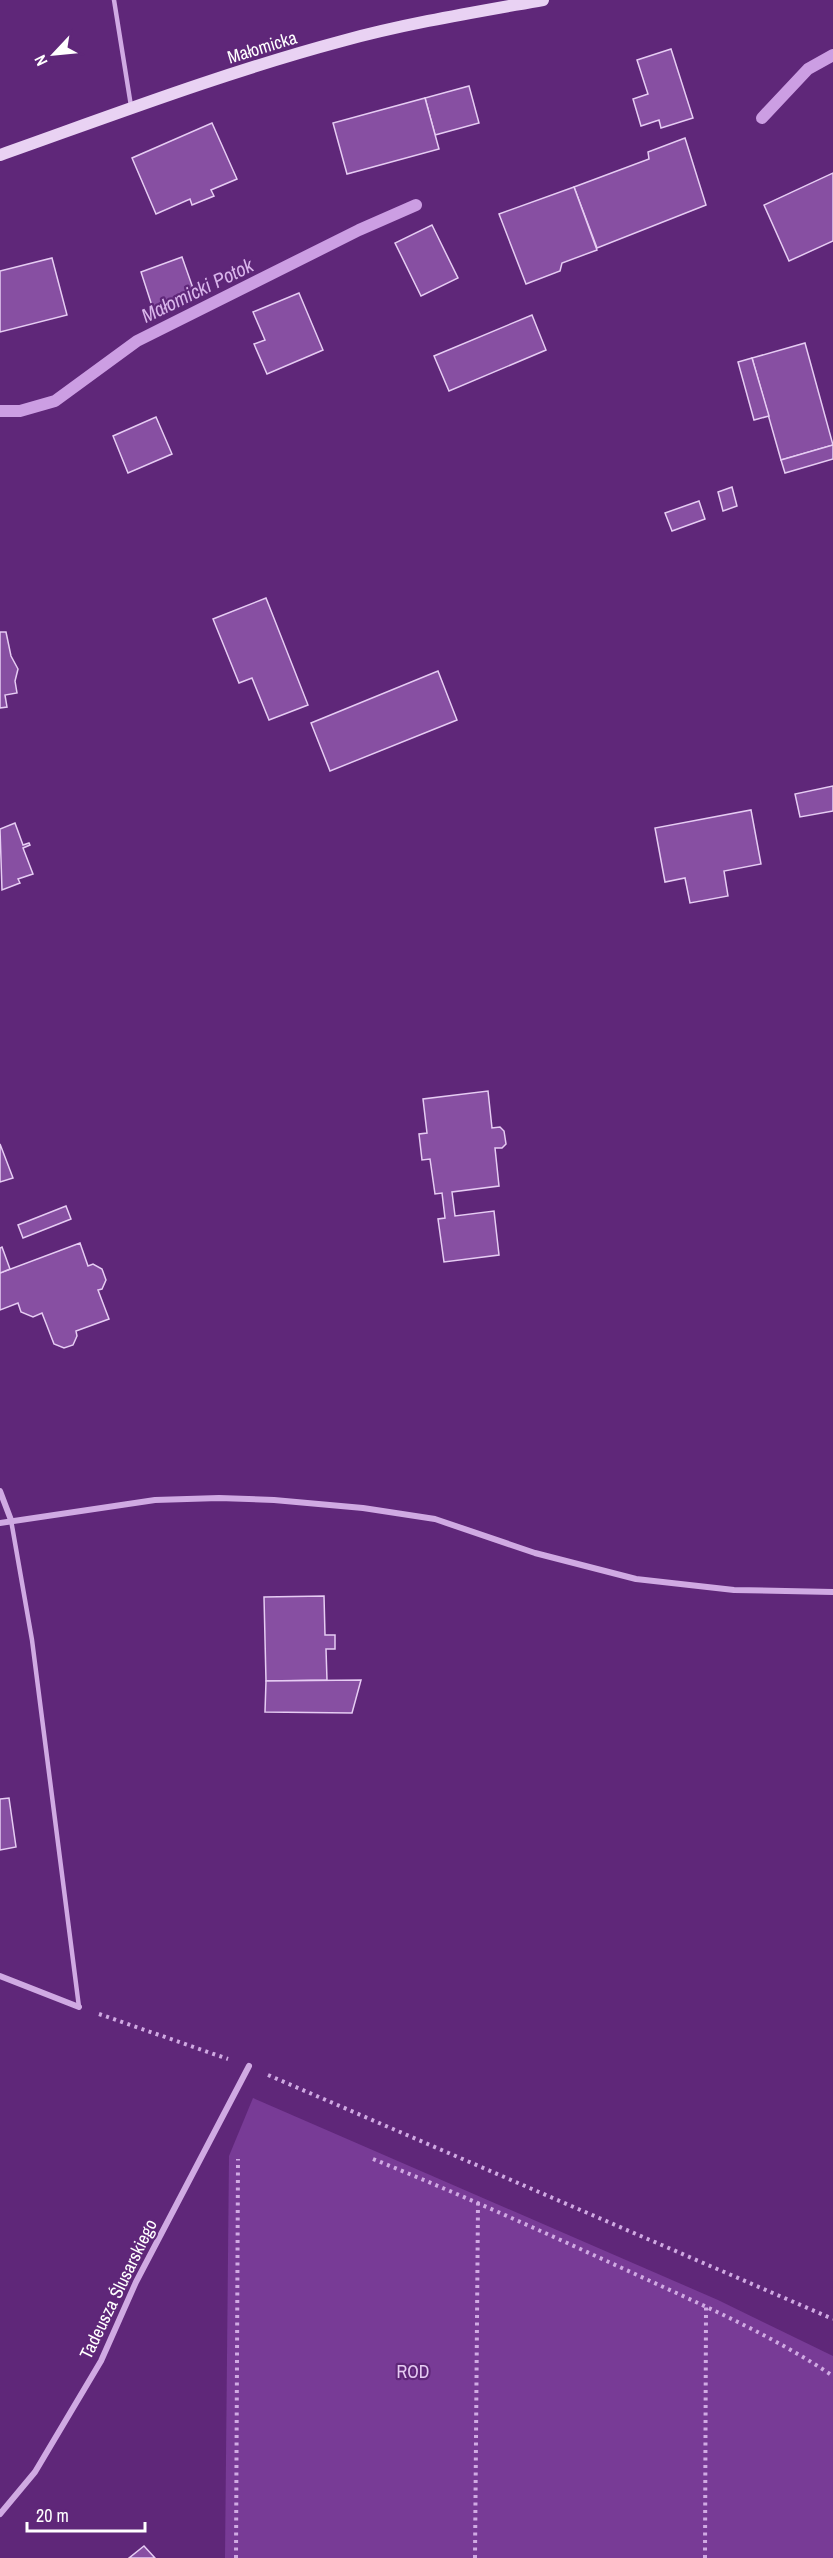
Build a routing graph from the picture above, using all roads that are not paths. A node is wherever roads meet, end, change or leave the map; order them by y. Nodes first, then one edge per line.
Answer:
1 (114, 0) edge
2 (543, 0) edge
3 (132, 109) junction
4 (0, 155) edge
5 (0, 1491) edge
6 (10, 1520) junction
7 (0, 1523) edge
8 (833, 1592) edge
9 (0, 1976) edge
10 (79, 2007) joint
11 (249, 2066) road end
12 (0, 2514) edge

1 - 3 lane
2 - 3 street, Małomicka
3 - 4 street, Małomicka
5 - 6 street
6 - 7 street
6 - 8 street
6 - 10 lane
9 - 10 street
11 - 12 street, Tadeusza Ślusarskiego

